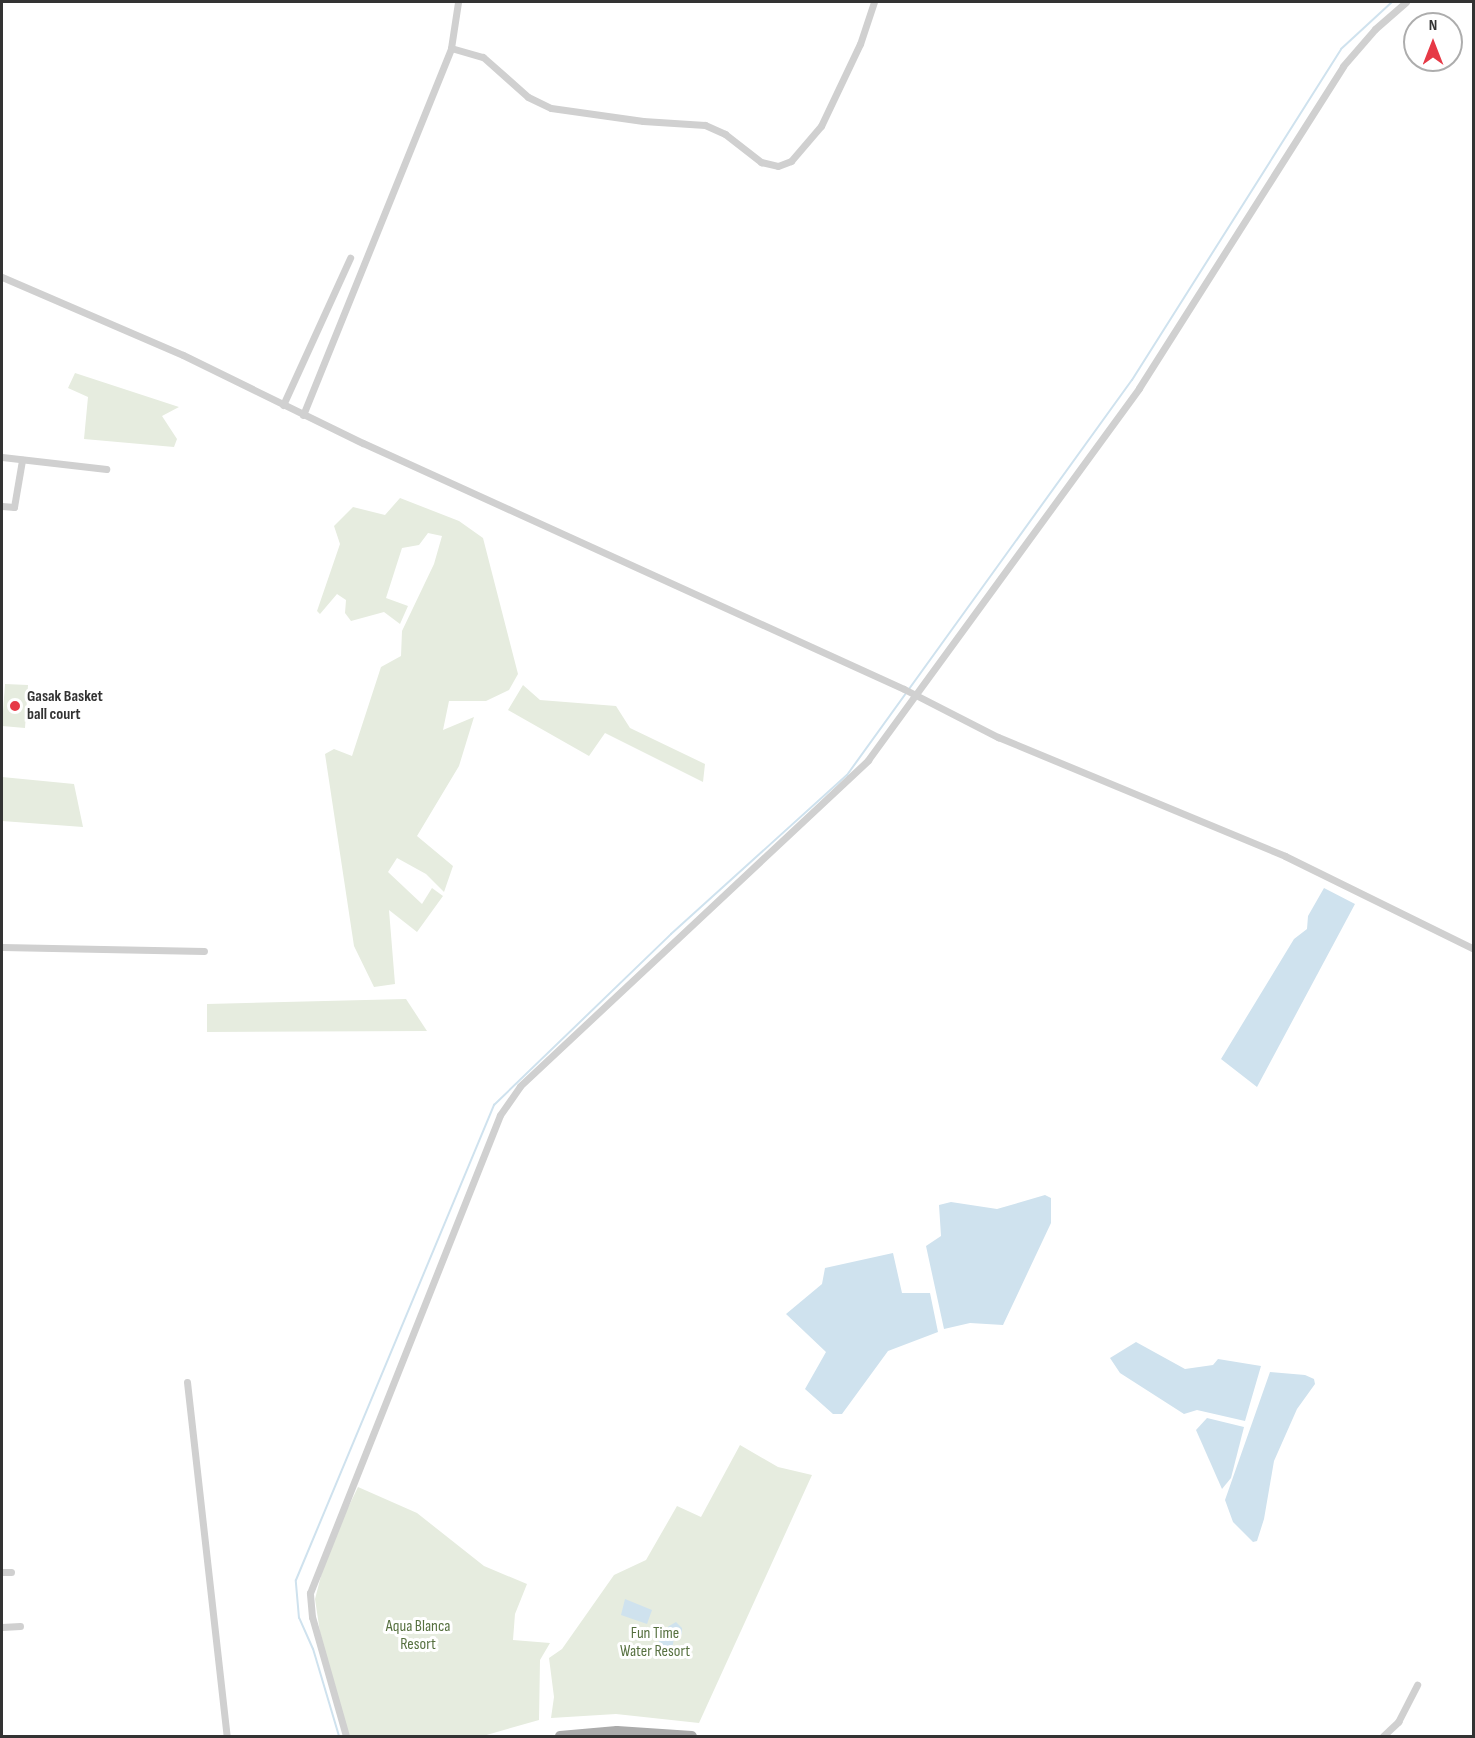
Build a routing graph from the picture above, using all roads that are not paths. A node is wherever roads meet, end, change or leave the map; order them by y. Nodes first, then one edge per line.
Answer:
1 (458, 2) edge
2 (874, 2) edge
3 (1406, 2) edge
4 (451, 48) junction
5 (350, 258) dead end
6 (2, 277) edge
7 (283, 405) junction
8 (303, 415) junction
9 (2, 457) edge
10 (22, 460) junction
11 (106, 468) dead end
12 (2, 506) edge
13 (910, 692) junction
14 (2, 947) edge
15 (1473, 949) edge
16 (204, 951) dead end
17 (187, 1382) dead end
18 (2, 1572) edge
19 (11, 1572) dead end
20 (20, 1626) dead end
21 (2, 1627) edge
22 (1417, 1685) dead end
23 (227, 1737) edge
24 (346, 1737) edge
25 (560, 1737) edge
26 (692, 1737) edge
27 (1383, 1737) edge

1 - 4 street
2 - 4 street
3 - 13 street
4 - 8 street
5 - 7 street
6 - 7 street
7 - 8 street
8 - 13 street
9 - 10 street
10 - 11 street
10 - 12 street
13 - 15 street
13 - 24 street
14 - 16 street
17 - 23 street
18 - 19 street
20 - 21 street
22 - 27 street
25 - 26 main road

